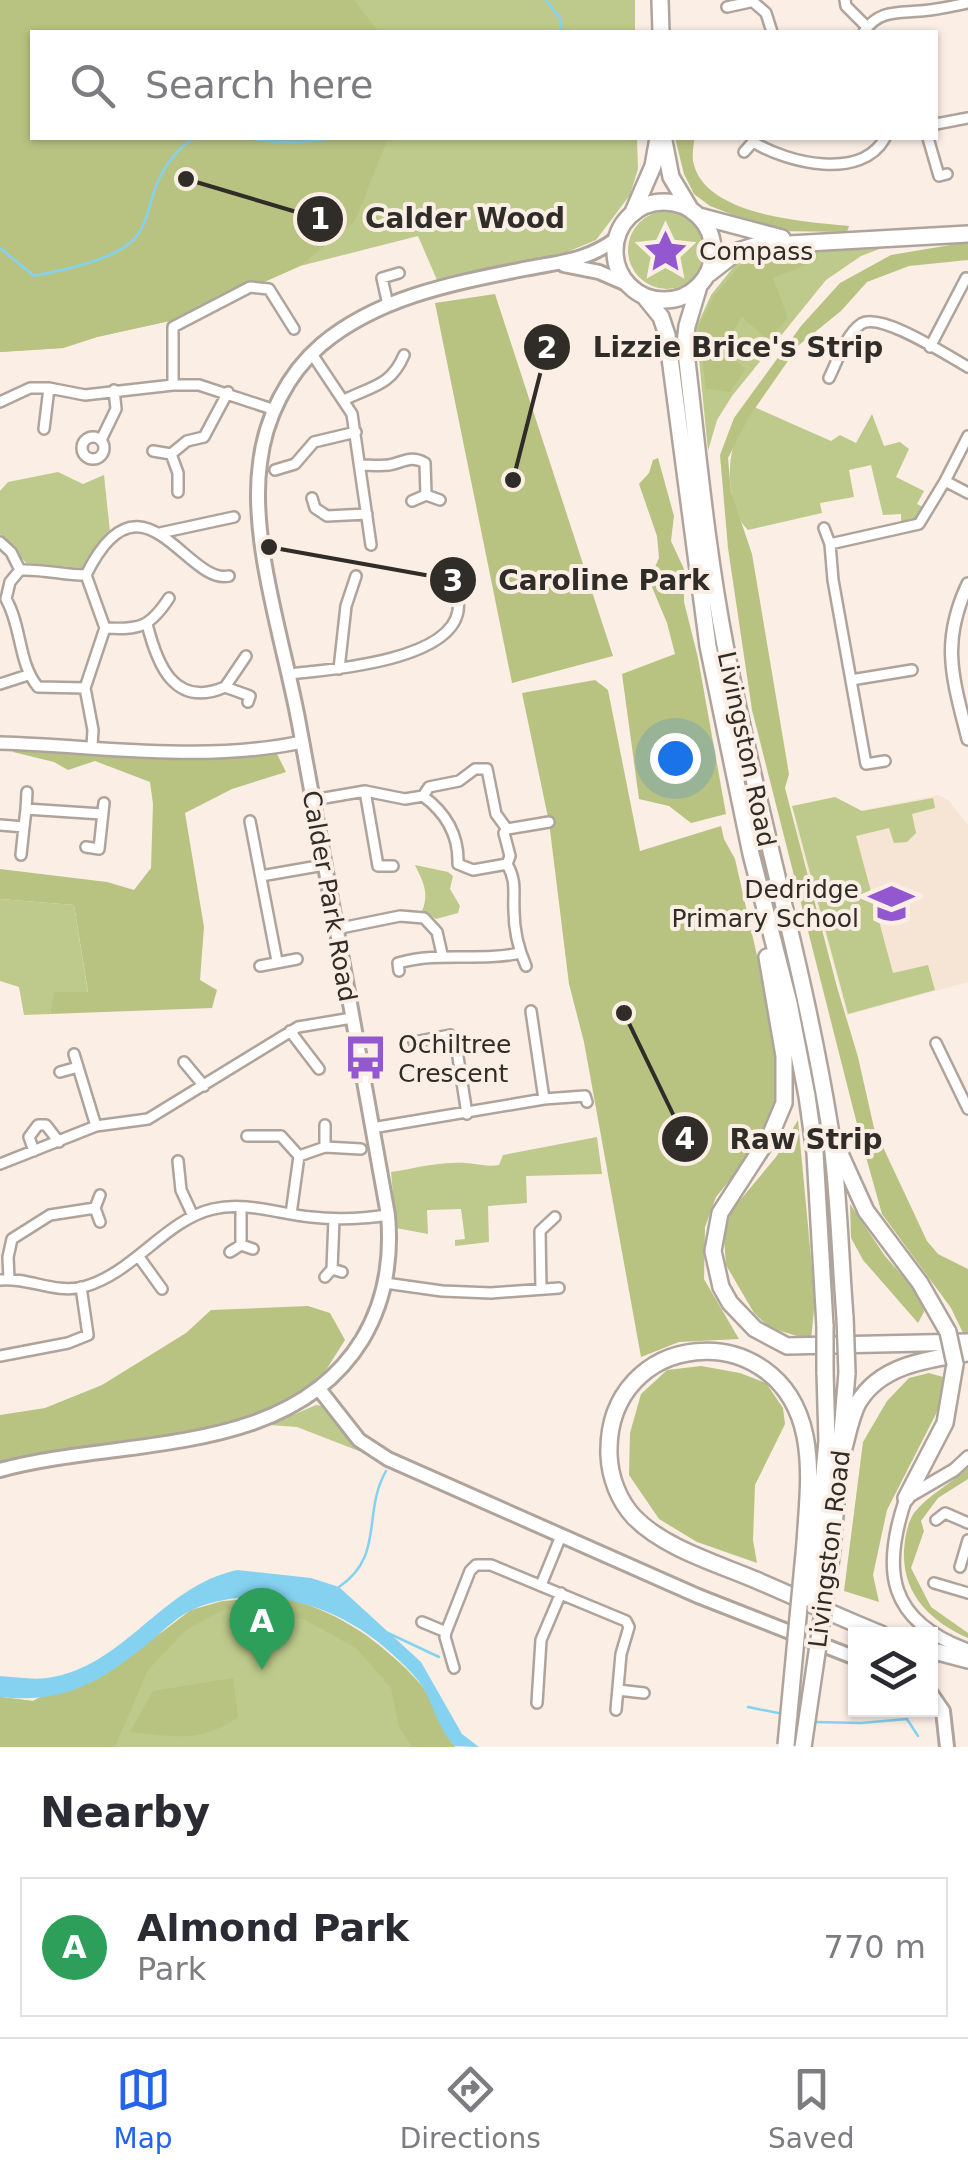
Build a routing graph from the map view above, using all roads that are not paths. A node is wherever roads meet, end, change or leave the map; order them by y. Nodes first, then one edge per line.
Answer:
1 (660, 0) edge
2 (845, 0) edge
3 (751, 1) edge
4 (968, 3) edge
5 (928, 5) edge
6 (727, 7) dead end
7 (661, 30) edge
8 (771, 30) edge
9 (866, 30) edge
10 (968, 118) edge
11 (938, 124) edge
12 (660, 140) edge
13 (661, 140) edge
14 (752, 140) edge
15 (884, 140) edge
16 (929, 140) edge
17 (744, 152) dead end
18 (939, 177) dead end
19 (633, 212) junction
20 (694, 212) junction
21 (968, 234) edge
22 (616, 239) junction
23 (816, 242) junction
24 (556, 264) junction
25 (399, 273) dead end
26 (966, 278) edge
27 (702, 283) junction
28 (628, 285) junction
29 (644, 296) junction
30 (388, 304) junction
31 (294, 328) dead end
32 (930, 346) junction
33 (312, 354) junction
34 (404, 355) dead end
35 (968, 367) edge
36 (396, 373) junction
37 (829, 378) dead end
38 (408, 382) dead end
39 (173, 384) junction
40 (48, 388) junction
41 (114, 390) junction
42 (228, 392) junction
43 (344, 400) junction
44 (0, 402) edge
45 (274, 410) junction
46 (44, 428) dead end
47 (356, 432) junction
48 (968, 436) edge
49 (101, 440) dead end
50 (306, 449) junction
51 (153, 451) dead end
52 (171, 454) junction
53 (317, 458) dead end
54 (361, 465) junction
55 (275, 470) dead end
56 (945, 481) junction
57 (178, 492) dead end
58 (968, 493) edge
59 (426, 495) junction
60 (312, 498) dead end
61 (440, 500) dead end
62 (412, 501) dead end
63 (367, 514) junction
64 (234, 518) dead end
65 (824, 528) dead end
66 (160, 533) junction
67 (0, 542) edge
68 (830, 544) junction
69 (371, 545) dead end
70 (447, 563) dead end
71 (20, 570) junction
72 (86, 575) junction
73 (229, 576) dead end
74 (356, 576) dead end
75 (968, 584) edge
76 (351, 592) junction
77 (363, 595) dead end
78 (170, 598) dead end
79 (147, 624) junction
80 (106, 628) junction
81 (246, 656) dead end
82 (339, 668) junction
83 (912, 670) dead end
84 (288, 674) junction
85 (28, 676) junction
86 (851, 680) junction
87 (0, 684) edge
88 (225, 687) junction
89 (85, 688) junction
90 (248, 702) dead end
91 (968, 739) edge
92 (302, 742) junction
93 (0, 743) edge
94 (92, 746) junction
95 (493, 759) dead end
96 (886, 761) dead end
97 (866, 764) junction
98 (854, 766) dead end
99 (486, 768) junction
100 (365, 791) junction
101 (27, 792) dead end
102 (423, 796) junction
103 (313, 800) junction
104 (26, 809) junction
105 (250, 821) dead end
106 (548, 822) dead end
107 (0, 825) edge
108 (24, 827) junction
109 (506, 828) junction
110 (86, 848) dead end
111 (751, 854) junction
112 (22, 855) dead end
113 (507, 864) junction
114 (324, 865) junction
115 (393, 866) dead end
116 (261, 876) junction
117 (336, 929) junction
118 (520, 953) junction
119 (442, 954) junction
120 (298, 960) dead end
121 (277, 961) junction
122 (397, 964) dead end
123 (260, 966) dead end
124 (526, 966) dead end
125 (531, 1010) dead end
126 (352, 1018) junction
127 (290, 1031) junction
128 (414, 1042) dead end
129 (936, 1043) dead end
130 (74, 1054) dead end
131 (184, 1062) dead end
132 (78, 1067) junction
133 (319, 1069) dead end
134 (60, 1072) dead end
135 (968, 1080) edge
136 (957, 1085) junction
137 (204, 1086) junction
138 (544, 1099) junction
139 (587, 1102) dead end
140 (968, 1109) edge
141 (467, 1114) junction
142 (326, 1125) dead end
143 (96, 1126) junction
144 (372, 1128) junction
145 (830, 1130) junction
146 (246, 1136) dead end
147 (58, 1142) junction
148 (325, 1147) junction
149 (361, 1149) dead end
150 (34, 1151) junction
151 (298, 1156) junction
152 (178, 1161) dead end
153 (0, 1164) edge
154 (166, 1174) dead end
155 (178, 1175) junction
156 (100, 1195) dead end
157 (241, 1207) junction
158 (96, 1208) junction
159 (290, 1214) junction
160 (388, 1215) junction
161 (193, 1216) junction
162 (556, 1218) dead end
163 (334, 1219) junction
164 (100, 1222) dead end
165 (242, 1246) junction
166 (253, 1249) dead end
167 (230, 1252) dead end
168 (138, 1257) junction
169 (333, 1272) dead end
170 (4, 1280) edge
171 (386, 1283) junction
172 (81, 1287) junction
173 (559, 1288) dead end
174 (162, 1289) dead end
175 (541, 1289) junction
176 (88, 1335) junction
177 (99, 1337) dead end
178 (968, 1342) edge
179 (962, 1358) edge
180 (4, 1359) edge
181 (319, 1389) junction
182 (842, 1455) junction
183 (968, 1457) edge
184 (0, 1470) edge
185 (906, 1498) junction
186 (944, 1500) dead end
187 (945, 1512) junction
188 (936, 1520) dead end
189 (968, 1523) edge
190 (562, 1536) junction
191 (968, 1540) edge
192 (818, 1547) junction
193 (960, 1568) dead end
194 (934, 1583) dead end
195 (541, 1585) junction
196 (561, 1593) junction
197 (968, 1593) edge
198 (422, 1622) dead end
199 (866, 1627) edge
200 (446, 1632) junction
201 (968, 1650) edge
202 (938, 1652) edge
203 (848, 1655) edge
204 (968, 1660) edge
205 (454, 1668) dead end
206 (618, 1690) junction
207 (644, 1693) dead end
208 (537, 1703) dead end
209 (938, 1705) edge
210 (616, 1710) dead end
211 (785, 1746) edge
212 (803, 1747) edge
213 (947, 1747) edge

1 - 7 main road
2 - 9 street
3 - 6 street
3 - 8 street
4 - 5 street
5 - 9 street
10 - 11 street
12 - 19 main road
13 - 20 main road
14 - 15 street
14 - 17 street
16 - 18 street
19 - 20 main road
19 - 22 main road
20 - 23 main road
20 - 27 main road
21 - 23 main road
22 - 24 main road, Calder Park Road
22 - 28 main road
23 - 27 main road
24 - 28 main road
24 - 30 main road, Calder Park Road
25 - 30 street
26 - 32 street
27 - 29 main road
27 - 145 main road, Livingston Road
28 - 29 main road
29 - 111 main road, Livingston Road
30 - 33 main road, Calder Park Road
31 - 39 street
32 - 35 street
32 - 37 street
33 - 43 street
33 - 45 main road, Calder Park Road
34 - 36 street
36 - 38 street
36 - 43 street
39 - 41 street
39 - 42 street
40 - 41 street
40 - 44 street
40 - 46 street
41 - 49 street
42 - 45 street
42 - 52 street
43 - 47 street
45 - 84 main road, Calder Park Road
47 - 50 street
47 - 54 street
48 - 56 street
50 - 53 street
50 - 55 street
51 - 52 street
52 - 57 street
54 - 59 street
54 - 63 street
56 - 58 street
56 - 68 street
59 - 61 street
59 - 62 street
60 - 63 street
63 - 69 street
64 - 66 street
65 - 68 street
66 - 72 street
66 - 73 street
67 - 71 street
68 - 86 street
70 - 82 street
71 - 72 street
71 - 85 street
72 - 80 street
74 - 76 street
75 - 91 street
76 - 77 street
76 - 82 street
78 - 79 street
79 - 80 street
79 - 88 street
80 - 89 street
81 - 88 street
82 - 84 street
83 - 86 street
84 - 92 main road, Calder Park Road
85 - 87 street
85 - 89 street
86 - 97 street
88 - 90 street
89 - 94 street
92 - 94 street
92 - 103 main road, Calder Park Road
93 - 94 street
95 - 99 street
96 - 97 street
97 - 98 street
99 - 102 street
99 - 109 street
100 - 102 street
100 - 103 street
100 - 115 street
101 - 104 street
102 - 113 street
103 - 114 main road, Calder Park Road
104 - 108 street
104 - 110 street
105 - 116 street
106 - 109 street
107 - 108 street
108 - 112 street
109 - 113 street
111 - 178 main road
111 - 192 main road, Livingston Road, bridge
113 - 118 street
114 - 116 street
114 - 117 main road, Calder Park Road
116 - 121 street
117 - 119 street
117 - 126 main road, Calder Park Road
118 - 119 street
118 - 124 street
119 - 122 street
120 - 121 street
121 - 123 street
125 - 138 street
126 - 127 street
126 - 144 main road, Calder Park Road
127 - 133 street
127 - 137 street
128 - 141 street
129 - 136 street
130 - 132 street
131 - 137 street
132 - 134 street
132 - 143 street
135 - 136 street
136 - 140 street
137 - 143 street
138 - 139 street
138 - 141 street
141 - 144 street
142 - 148 street
143 - 147 street
144 - 160 main road, Calder Park Road
145 - 179 main road, bridge
145 - 182 main road, Livingston Road, bridge
146 - 151 street
147 - 150 street
147 - 150 street
148 - 149 street
148 - 151 street
150 - 153 street
151 - 159 street
152 - 155 street
154 - 155 street
155 - 161 street
156 - 158 street
157 - 159 street
157 - 161 street
157 - 165 street
158 - 164 street
158 - 170 street
159 - 163 street
160 - 163 street
160 - 171 main road, Calder Park Road
161 - 168 street
162 - 175 street
163 - 169 street
165 - 166 street
165 - 167 street
168 - 172 street
168 - 174 street
170 - 172 street
171 - 175 street
171 - 181 main road, Calder Park Road
172 - 176 street
173 - 175 street
176 - 177 street
176 - 180 street
179 - 182 main road
179 - 185 main road
181 - 184 main road, Calder Park Road
181 - 190 main road
182 - 192 main road, Livingston Road
183 - 185 street
185 - 201 street
186 - 187 street
187 - 188 street
187 - 189 street
190 - 195 street
190 - 203 main road
191 - 193 street
192 - 199 main road
192 - 211 main road, bridge
192 - 212 main road, Livingston Road, bridge
194 - 197 street
195 - 196 street
195 - 200 street
196 - 206 street
196 - 208 street
198 - 200 street
200 - 205 street
202 - 204 main road
206 - 207 street
206 - 210 street
209 - 213 main road

